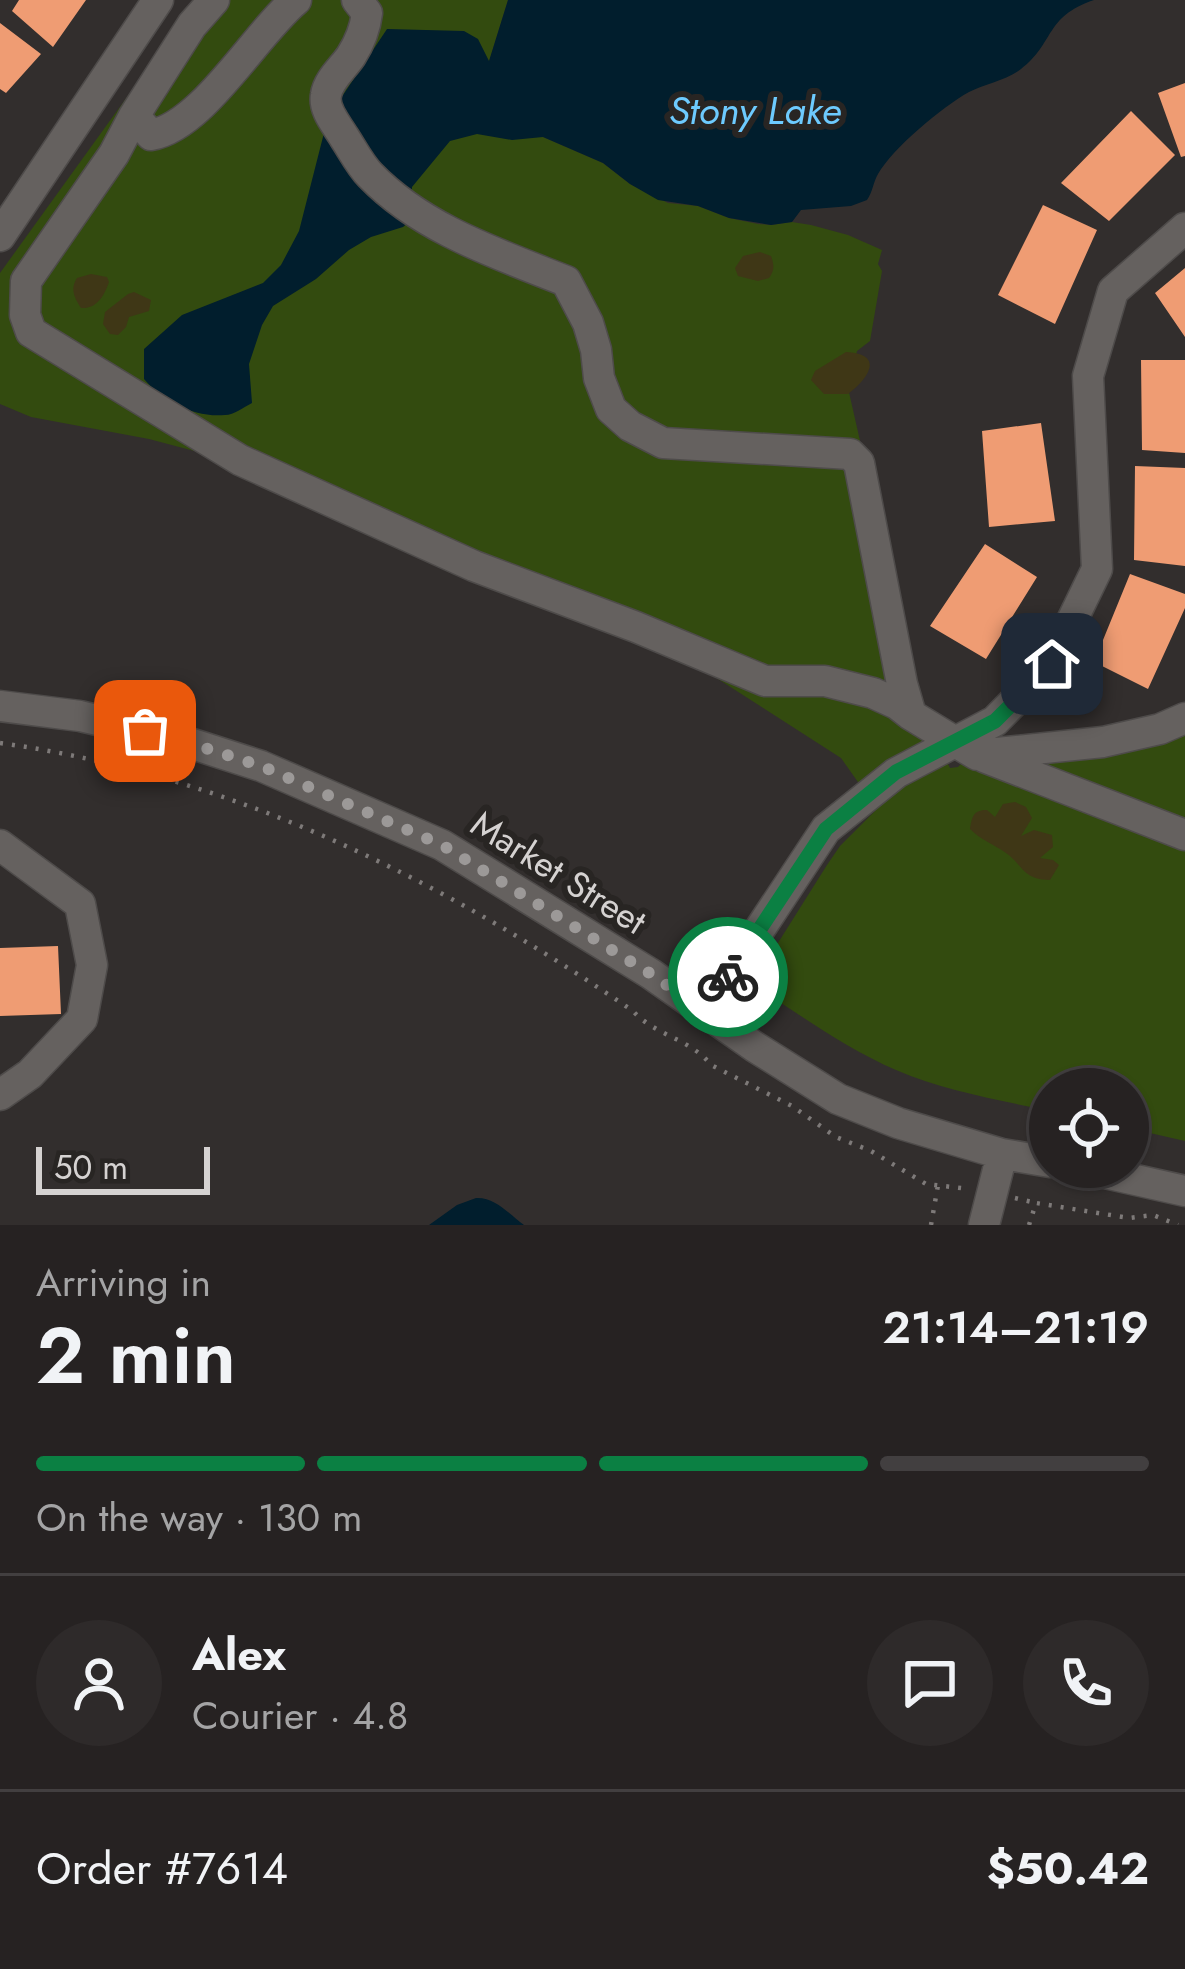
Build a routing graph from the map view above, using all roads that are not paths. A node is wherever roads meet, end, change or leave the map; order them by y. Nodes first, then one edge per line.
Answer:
1 (158, 0) edge
2 (214, 0) edge
3 (296, 0) edge
4 (357, 0) edge
5 (134, 116) junction
6 (1185, 228) edge
7 (0, 236) edge
8 (0, 706) edge
9 (911, 715) junction
10 (1185, 718) edge
11 (966, 748) junction
12 (1185, 835) edge
13 (0, 845) edge
14 (705, 1012) junction
15 (0, 1095) edge
16 (1002, 1154) junction
17 (1029, 1158) edge
18 (1149, 1183) edge
19 (1185, 1191) edge
20 (984, 1225) edge

1 - 7 street
2 - 5 street
3 - 5 street
4 - 9 street
5 - 9 street
6 - 11 street
8 - 14 street, Market Street
9 - 11 street
10 - 11 street
11 - 12 street
11 - 14 street
13 - 15 street
14 - 16 street, Market Street
16 - 17 street, Market Street
16 - 20 street
18 - 19 street

